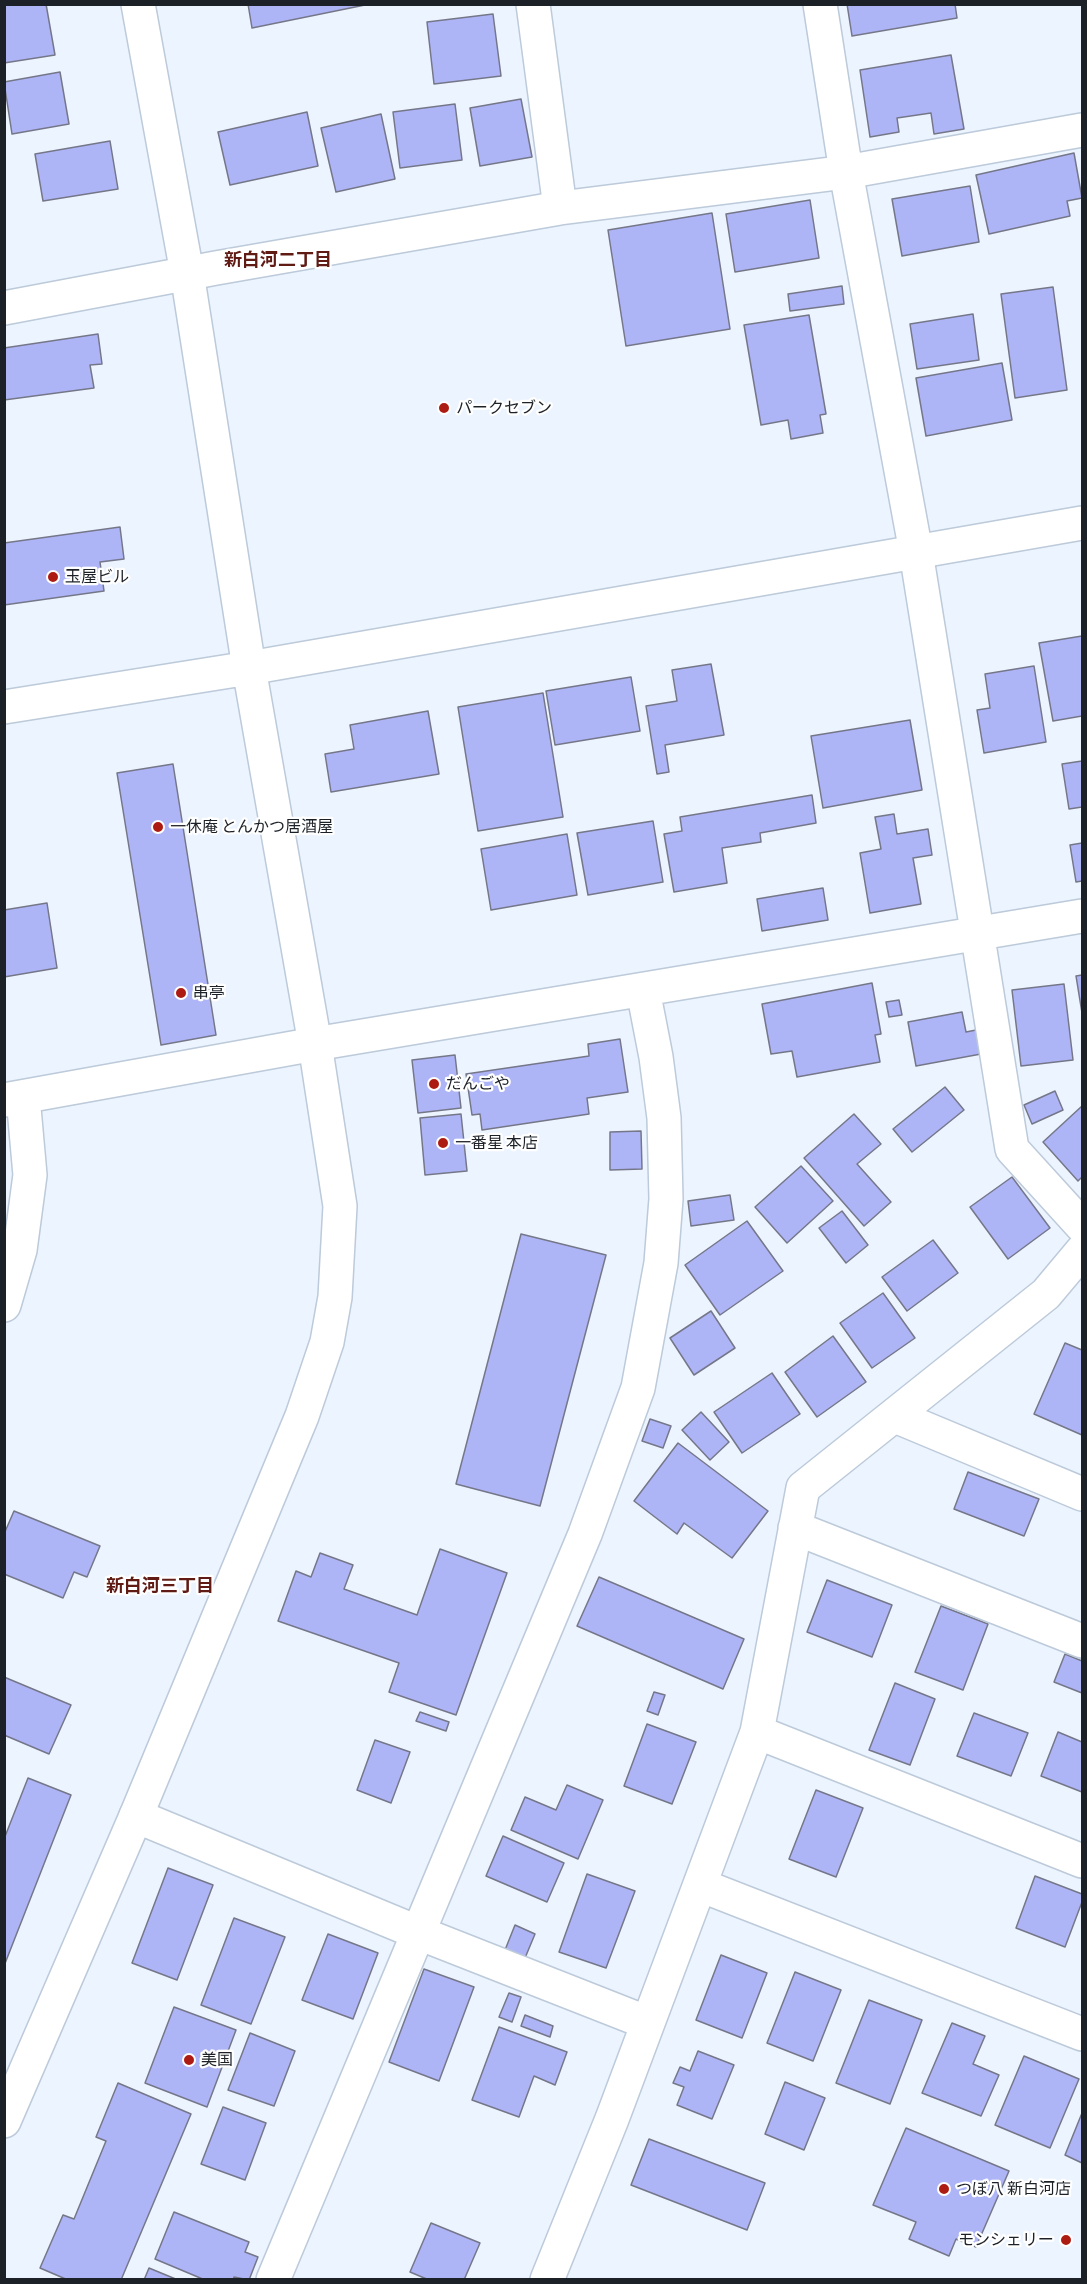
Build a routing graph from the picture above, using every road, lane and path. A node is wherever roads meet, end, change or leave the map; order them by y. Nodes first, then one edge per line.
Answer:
1 (138, 4) edge
2 (533, 4) edge
3 (820, 4) edge
4 (1083, 130) edge
5 (846, 172) junction
6 (560, 208) junction
7 (187, 273) junction
8 (4, 308) edge
9 (1083, 523) edge
10 (916, 552) junction
11 (249, 668) junction
12 (4, 707) edge
13 (1083, 916) edge
14 (978, 933) junction
15 (643, 990) junction
16 (315, 1044) junction
17 (14, 1098) edge
18 (1083, 1226) edge
19 (1083, 1251) edge
20 (4, 1305) edge
21 (895, 1416) junction
22 (1083, 1494) edge
23 (795, 1528) junction
24 (1083, 1641) edge
25 (757, 1732) junction
26 (136, 1816) junction
27 (1083, 1862) edge
28 (700, 1885) junction
29 (419, 1933) junction
30 (648, 2023) junction
31 (1083, 2034) edge
32 (14, 2072) edge
33 (4, 2121) edge
34 (273, 2280) edge
35 (547, 2280) edge

1 - 7 street
2 - 6 street
3 - 5 street
4 - 5 street
5 - 6 street
5 - 10 street
6 - 7 street
7 - 8 street
7 - 11 street
9 - 10 street
10 - 11 street
10 - 14 street
11 - 12 street
11 - 16 street
13 - 14 street
14 - 15 street
14 - 18 street
15 - 16 street
15 - 29 street
16 - 17 street
16 - 26 street
17 - 20 street
19 - 21 street
21 - 22 street
21 - 23 street
23 - 24 street
23 - 25 street
25 - 27 street
25 - 28 street
26 - 29 street
26 - 32 street
28 - 30 street
28 - 31 street
29 - 30 street
29 - 34 street
30 - 35 street
32 - 33 street

